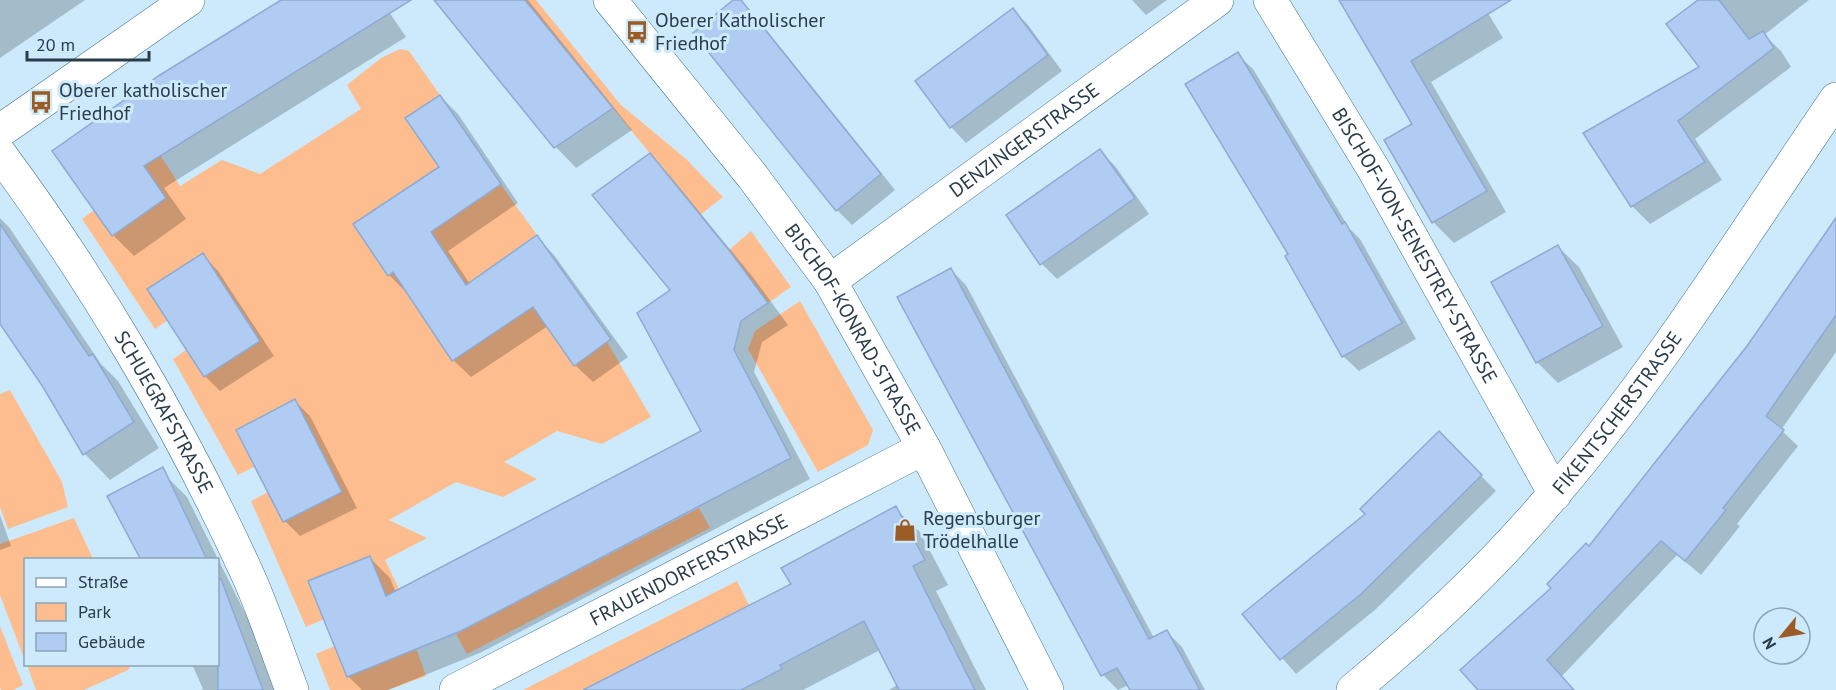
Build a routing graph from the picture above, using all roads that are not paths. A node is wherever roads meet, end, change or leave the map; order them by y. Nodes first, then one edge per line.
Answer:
1 (188, 0) edge
2 (610, 0) edge
3 (1217, 0) edge
4 (1270, 0) edge
5 (1836, 99) edge
6 (0, 131) edge
7 (0, 154) edge
8 (830, 281) junction
9 (924, 448) junction
10 (1555, 494) junction
11 (292, 690) edge
12 (456, 690) edge
13 (1047, 690) edge
14 (1353, 690) edge

1 - 6 street
2 - 8 street, BISCHOF-KONRAD-STRASSE
3 - 8 street, DENZINGERSTRASSE
4 - 10 street, BISCHOF-VON-SENESTREY-STRASSE
5 - 10 street, FIKENTSCHERSTRASSE
7 - 11 street, SCHUEGRAFSTRASSE
8 - 9 street, BISCHOF-KONRAD-STRASSE
9 - 12 street, FRAUENDORFERSTRASSE
9 - 13 street, BISCHOF-KONRAD-STRASSE
10 - 14 street, FIKENTSCHERSTRASSE

